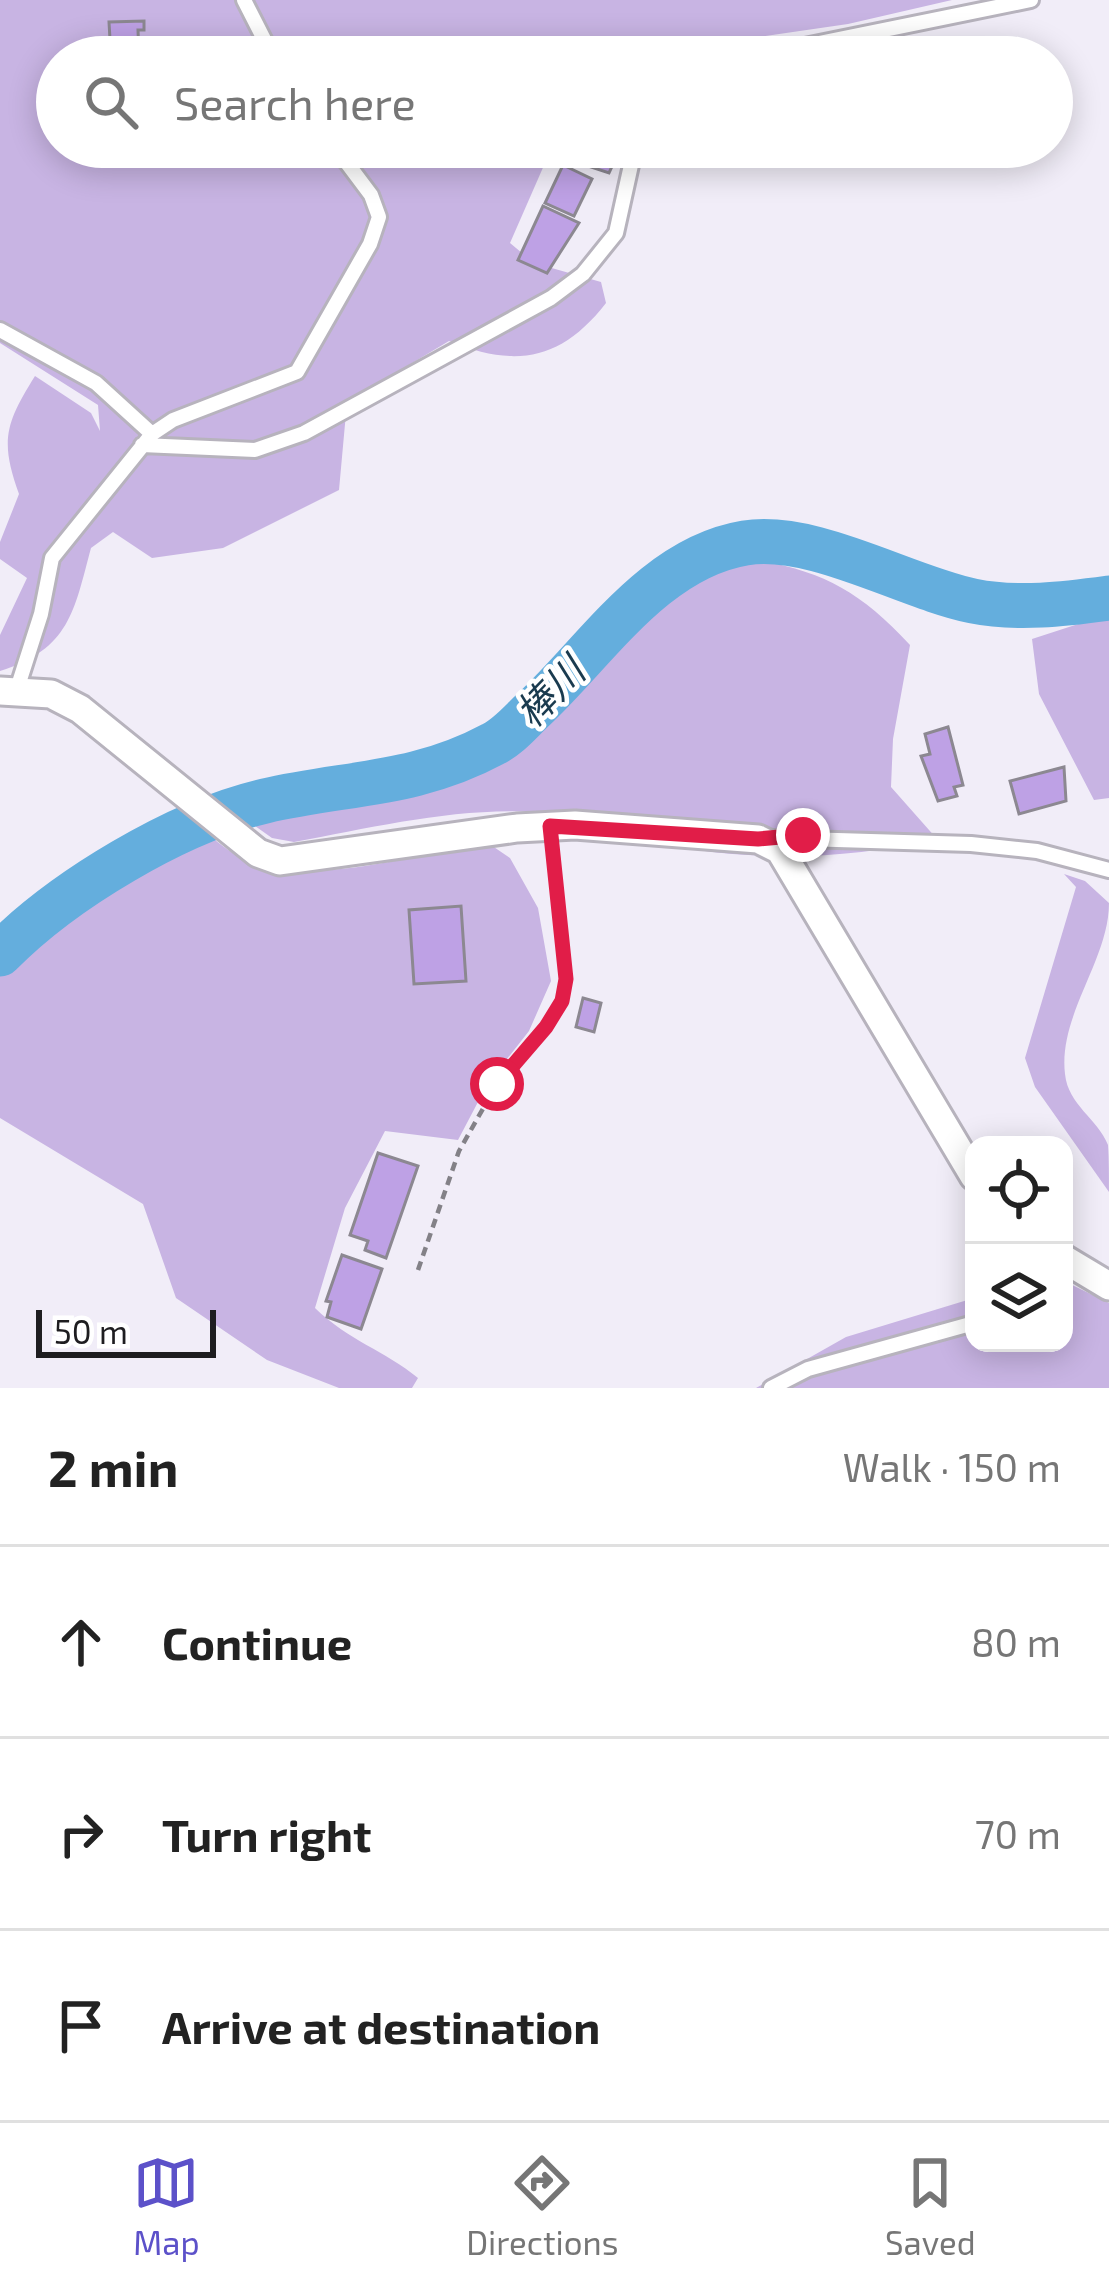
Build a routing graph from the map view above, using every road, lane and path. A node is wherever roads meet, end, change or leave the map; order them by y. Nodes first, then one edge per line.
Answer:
1 (244, 0) edge
2 (1031, 0) edge
3 (262, 36) edge
4 (854, 36) edge
5 (351, 168) edge
6 (630, 168) edge
7 (0, 331) edge
8 (147, 440) junction
9 (8, 690) edge
10 (550, 826) junction
11 (758, 839) junction
12 (1109, 870) edge
13 (965, 1161) edge
14 (1073, 1264) edge
15 (418, 1270) dead end
16 (1109, 1286) edge
17 (965, 1325) edge
18 (771, 1388) edge

1 - 3 lane
2 - 4 lane
5 - 8 lane
6 - 8 lane
7 - 8 lane
8 - 9 lane
9 - 10 street
10 - 11 street
10 - 15 path
11 - 12 lane
11 - 13 street
14 - 16 street
17 - 18 lane

